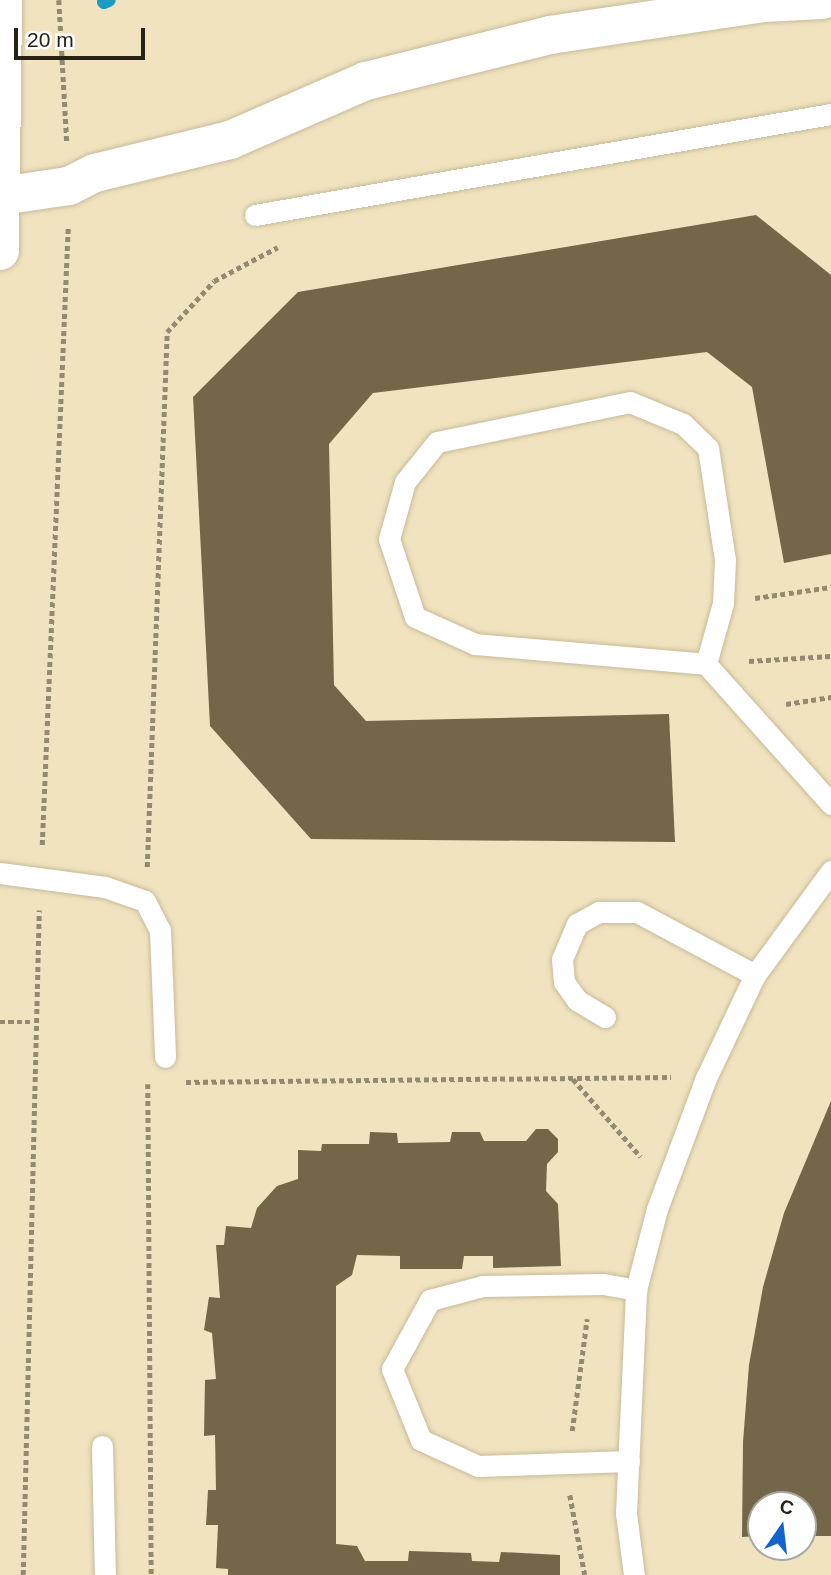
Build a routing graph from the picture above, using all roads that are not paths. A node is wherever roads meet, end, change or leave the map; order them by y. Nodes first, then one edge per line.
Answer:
1 (3, 0) edge
2 (822, 0) edge
3 (831, 114) edge
4 (1, 196) edge
5 (254, 215) dead end
6 (0, 251) edge
7 (706, 664) junction
8 (831, 804) edge
9 (831, 871) edge
10 (0, 873) edge
11 (755, 975) junction
12 (605, 1017) dead end
13 (156, 1063) road end
14 (636, 1290) junction
15 (102, 1446) dead end
16 (629, 1461) junction
17 (105, 1575) edge
18 (634, 1575) edge

1 - 4 street
2 - 4 street
3 - 5 lane
4 - 6 street
7 - 7 lane
7 - 8 lane
9 - 11 lane
10 - 13 lane
11 - 12 lane
11 - 14 lane
14 - 16 lane
14 - 16 lane
15 - 17 lane
16 - 18 lane

